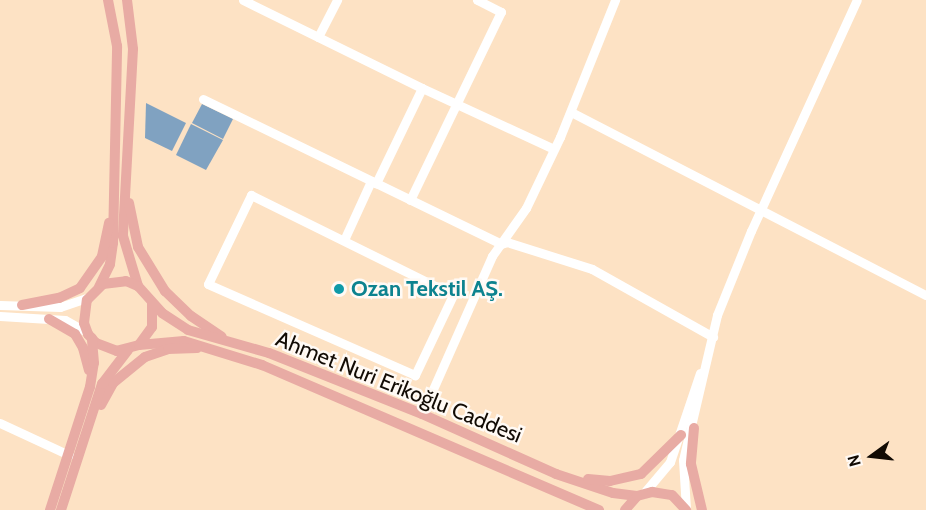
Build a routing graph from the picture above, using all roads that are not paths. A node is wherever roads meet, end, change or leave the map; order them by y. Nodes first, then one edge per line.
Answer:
1 (108, 0) edge
2 (127, 0) edge
3 (243, 0) edge
4 (337, 0) edge
5 (477, 0) edge
6 (615, 0) edge
7 (858, 0) edge
8 (318, 37) junction
9 (422, 88) junction
10 (203, 99) dead end
11 (458, 103) junction
12 (571, 112) junction
13 (554, 149) junction
14 (373, 182) junction
15 (127, 183) junction
16 (410, 200) junction
17 (112, 208) junction
18 (760, 209) junction
19 (344, 240) junction
20 (501, 244) junction
21 (138, 286) junction
22 (98, 288) junction
23 (926, 294) edge
24 (453, 295) junction
25 (89, 297) junction
26 (152, 303) junction
27 (472, 304) junction
28 (0, 305) edge
29 (22, 305) junction
30 (0, 316) edge
31 (50, 319) junction
32 (90, 335) junction
33 (713, 337) junction
34 (228, 340) junction
35 (139, 345) junction
36 (209, 349) junction
37 (128, 350) junction
38 (90, 387) junction
39 (422, 414) junction
40 (93, 421) junction
41 (0, 423) edge
42 (694, 428) junction
43 (681, 435) junction
44 (69, 455) junction
45 (556, 474) junction
46 (640, 495) junction
47 (579, 499) junction
48 (50, 510) edge
49 (60, 510) edge
50 (591, 510) edge
51 (599, 510) edge
52 (625, 510) edge
53 (686, 510) edge
54 (702, 510) edge

1 - 17 main road
2 - 15 main road
3 - 8 street
4 - 8 street
5 - 11 street
6 - 12 street
7 - 18 street
8 - 9 street
9 - 11 street
9 - 14 street
10 - 14 street
11 - 13 street
11 - 16 street
12 - 13 street
12 - 18 street
13 - 20 street
14 - 16 street
14 - 19 street
15 - 21 main road
15 - 34 main road
16 - 20 street
17 - 22 main road
17 - 29 main road
18 - 23 street
18 - 33 street
19 - 24 street
19 - 24 street
20 - 27 street
20 - 33 street
21 - 22 main road
21 - 26 main road
22 - 25 main road
24 - 27 street
25 - 29 street
25 - 32 main road
26 - 34 main road, Ahmet Nuri Erikoğlu Caddesi
26 - 35 main road
27 - 39 street
28 - 29 street
30 - 31 street
31 - 32 street
31 - 38 main road
32 - 37 main road
32 - 38 main road
33 - 42 street
33 - 43 street
34 - 39 main road, Ahmet Nuri Erikoğlu Caddesi
35 - 36 main road, Ahmet Nuri Erikoğlu Caddesi
35 - 37 main road
36 - 40 main road
36 - 47 main road, Ahmet Nuri Erikoğlu Caddesi
37 - 40 main road
38 - 44 main road
39 - 45 main road, Ahmet Nuri Erikoğlu Caddesi
40 - 49 main road
41 - 44 street
42 - 53 street
42 - 54 main road
43 - 45 main road
43 - 46 street
44 - 48 main road
45 - 46 main road, Ahmet Nuri Erikoğlu Caddesi
46 - 52 main road
46 - 53 main road, Ahmet Nuri Erikoğlu Caddesi
47 - 50 main road
47 - 51 main road, Ahmet Nuri Erikoğlu Caddesi

